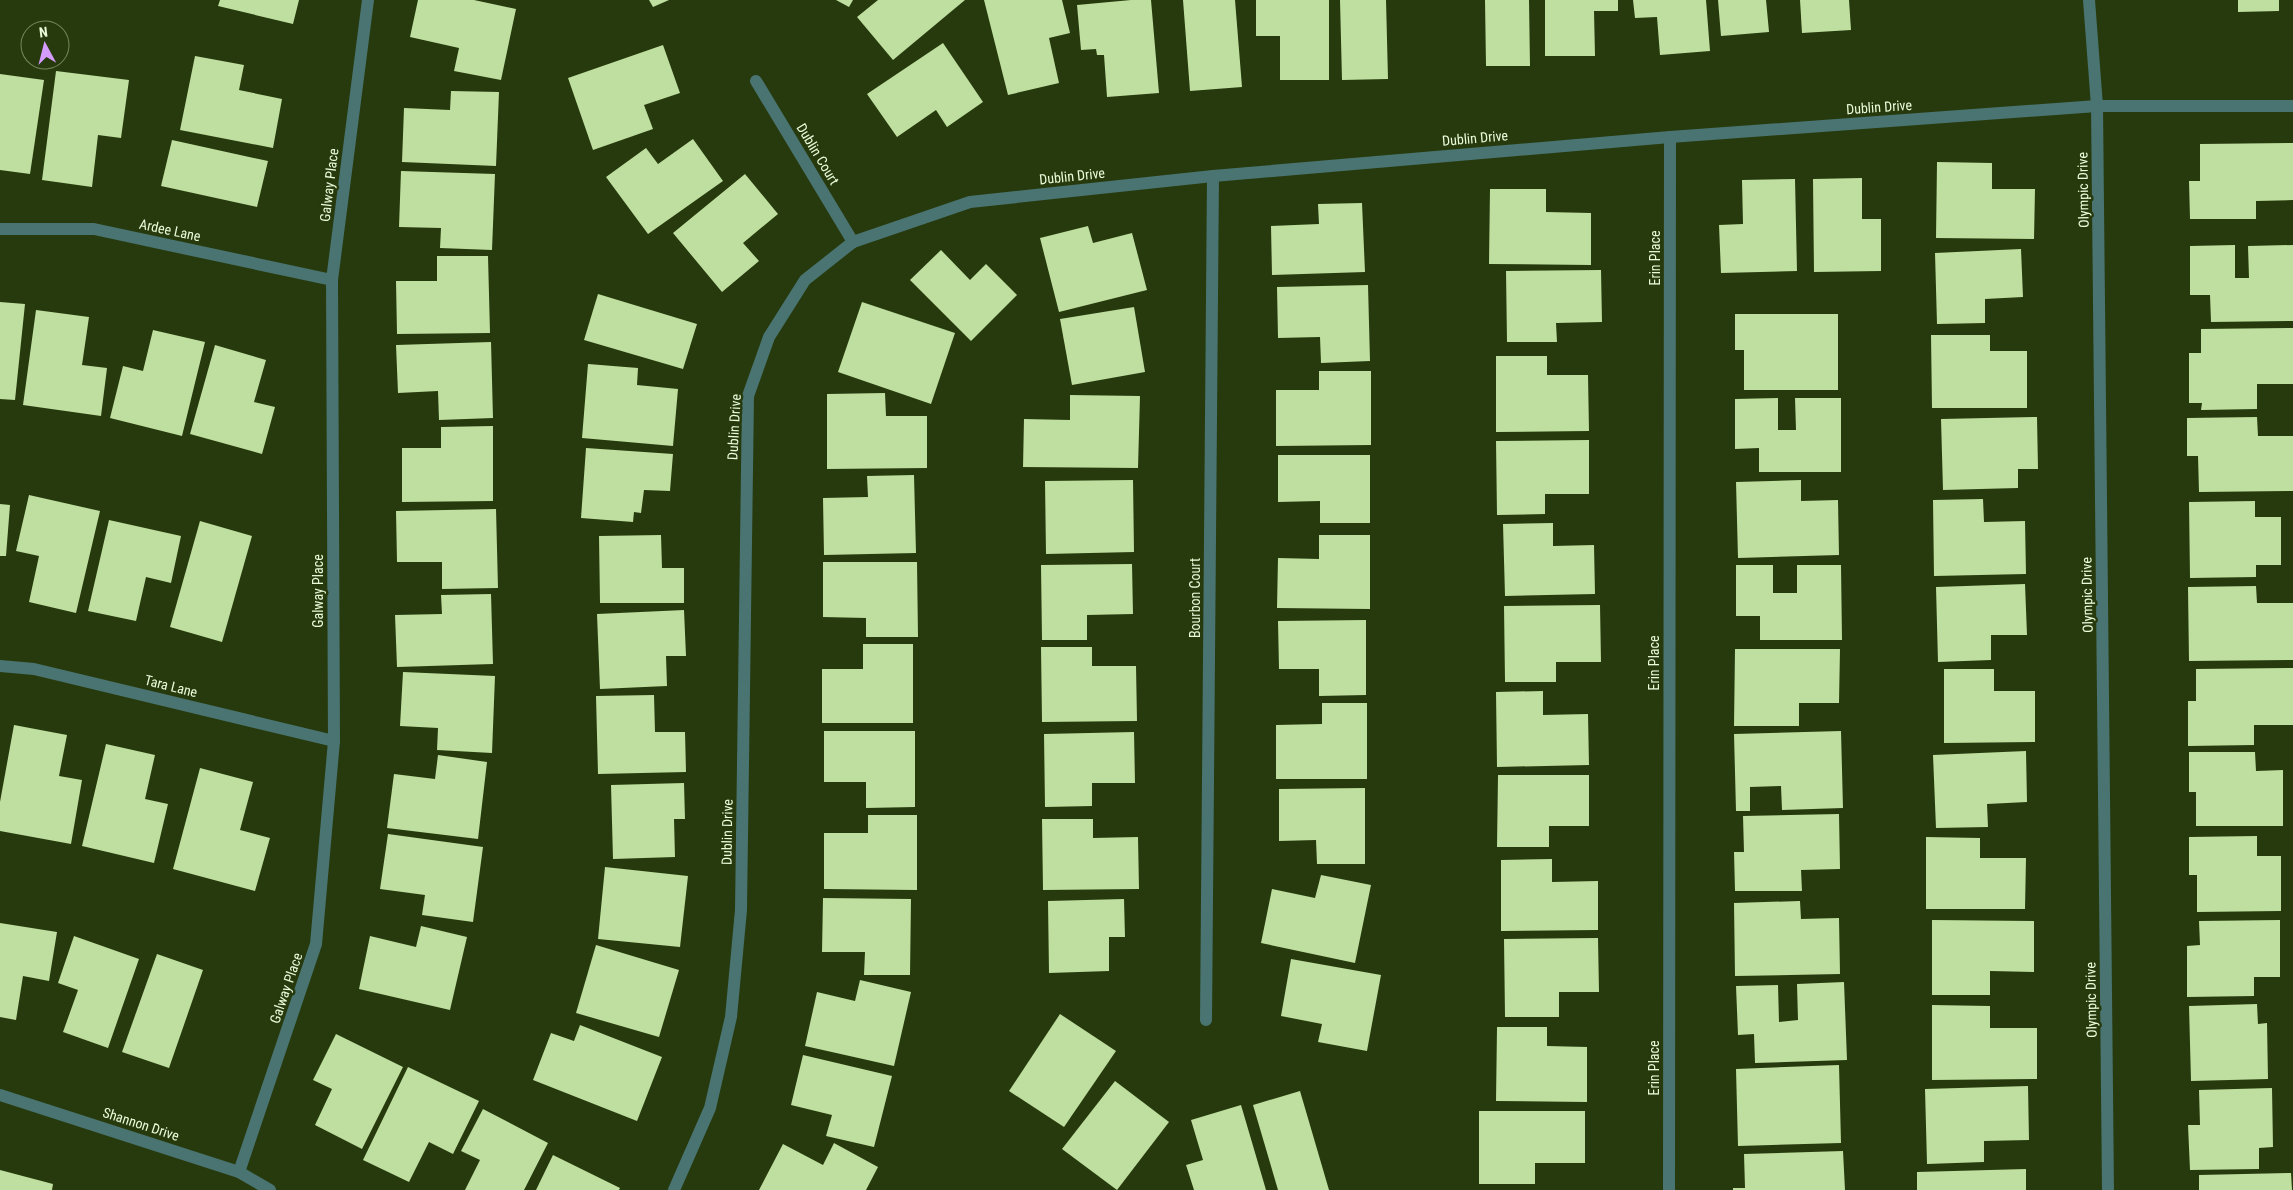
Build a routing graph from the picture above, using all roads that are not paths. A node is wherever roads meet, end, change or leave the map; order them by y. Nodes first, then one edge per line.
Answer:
1 (368, 0) edge
2 (2090, 0) edge
3 (756, 81) dead end
4 (2098, 106) junction
5 (2293, 106) edge
6 (1670, 137) junction
7 (1213, 176) junction
8 (0, 229) edge
9 (853, 242) junction
10 (332, 280) junction
11 (0, 666) edge
12 (334, 741) junction
13 (1206, 1020) dead end
14 (0, 1095) edge
15 (239, 1172) junction
16 (270, 1190) edge
17 (674, 1190) edge
18 (1669, 1190) edge
19 (2108, 1190) edge

1 - 10 street, Galway Place
2 - 4 street, Olympic Drive
3 - 9 street, Dublin Court
4 - 5 street, Dublin Drive
4 - 6 street, Dublin Drive
4 - 19 street, Olympic Drive
6 - 7 street, Dublin Drive
6 - 18 street, Erin Place
7 - 9 street, Dublin Drive
7 - 13 street, Bourbon Court
8 - 10 street, Ardee Lane
9 - 17 street, Dublin Drive
10 - 12 street, Galway Place
11 - 12 street, Tara Lane
12 - 15 street, Galway Place
14 - 15 street, Shannon Drive
15 - 16 street, Shannon Drive

